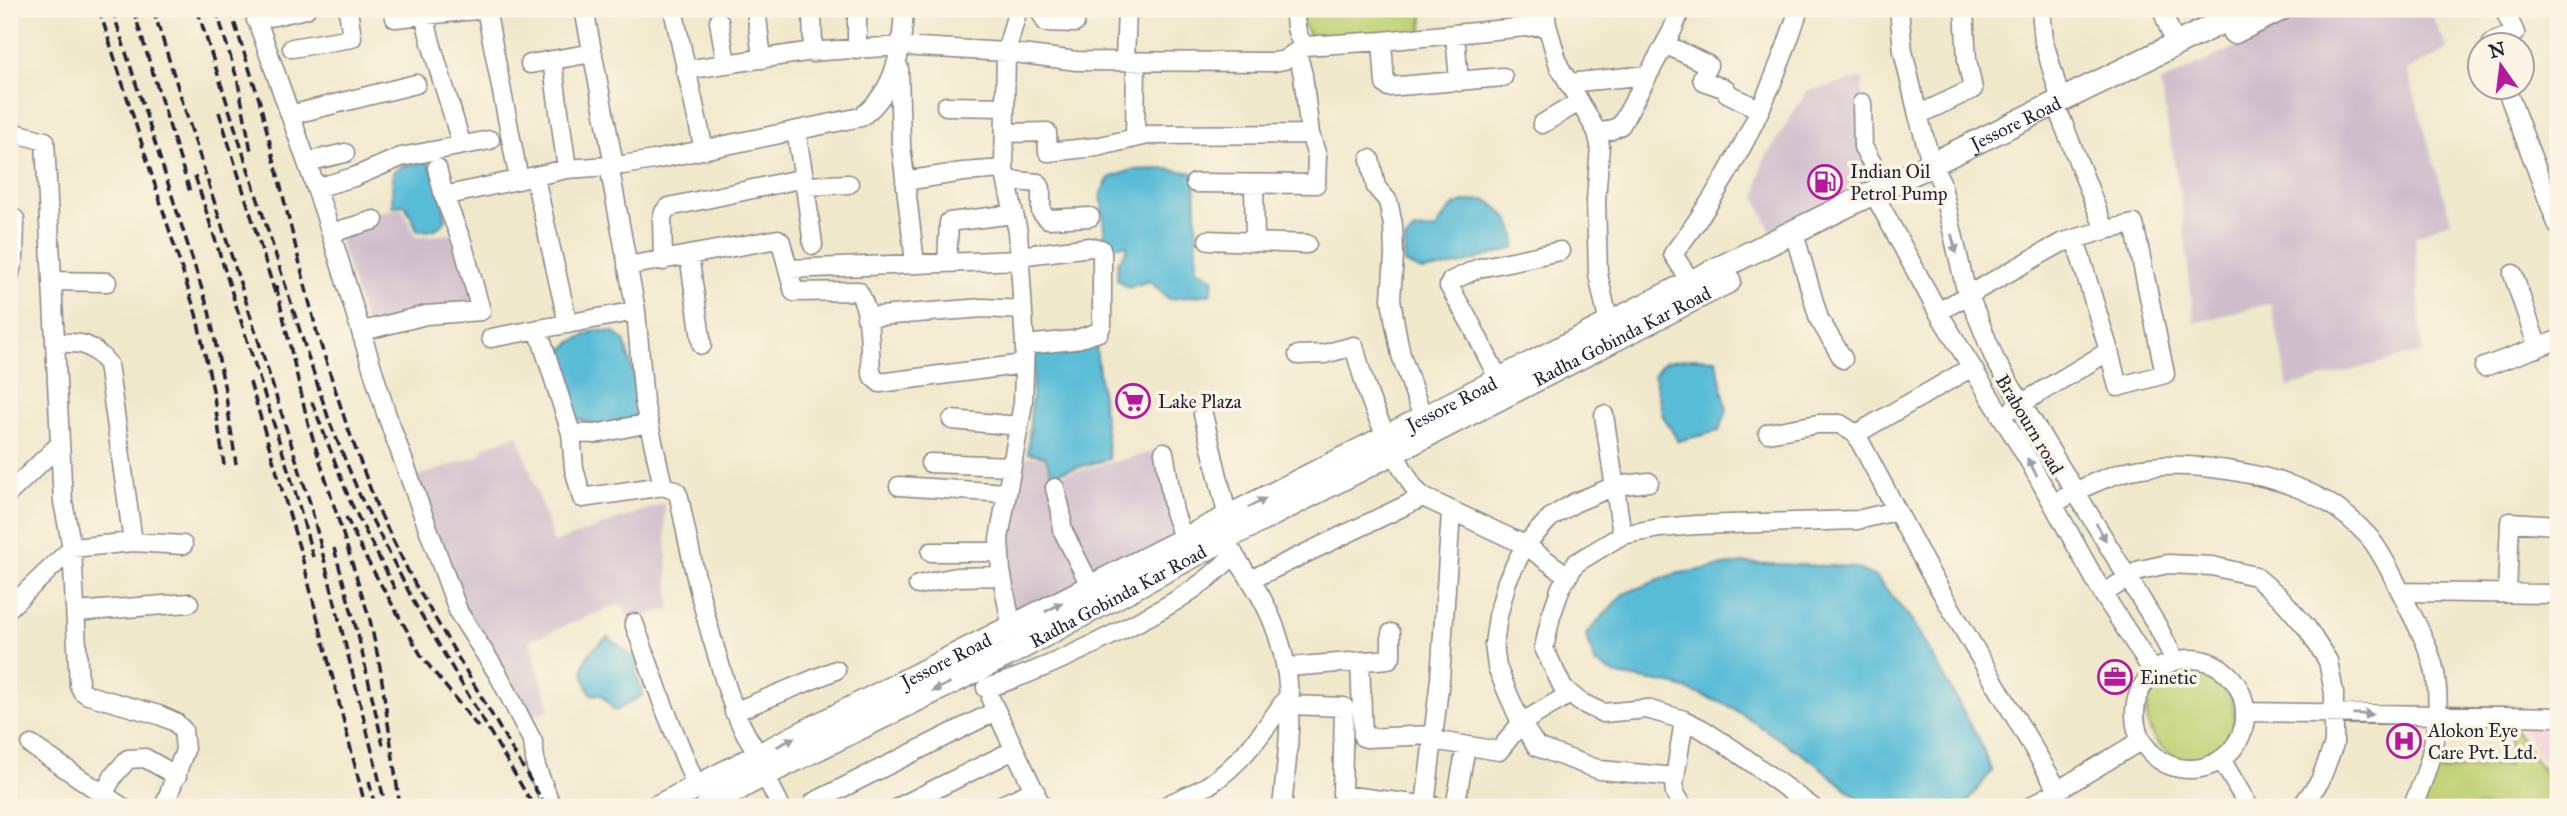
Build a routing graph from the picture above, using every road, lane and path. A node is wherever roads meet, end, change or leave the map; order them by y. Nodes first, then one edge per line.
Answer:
1 (306, 9) edge
2 (348, 9) edge
3 (393, 9) edge
4 (486, 9) edge
5 (584, 9) edge
6 (673, 9) edge
7 (756, 9) edge
8 (812, 9) edge
9 (857, 9) edge
10 (904, 9) edge
11 (1018, 9) edge
12 (1039, 9) edge
13 (1127, 9) edge
14 (1295, 9) edge
15 (1681, 9) edge
16 (1799, 9) edge
17 (1899, 9) edge
18 (1964, 9) edge
19 (2040, 9) edge
20 (2162, 9) edge
21 (2281, 9) edge
22 (2504, 9) edge
23 (2241, 10) edge
24 (424, 13) junction
25 (254, 15) edge
26 (1546, 17) edge
27 (719, 21) dead end
28 (1075, 23) dead end
29 (2515, 32) edge
30 (1455, 34) junction
31 (1382, 41) junction
32 (1665, 44) junction
33 (2175, 45) junction
34 (292, 48) dead end
35 (1301, 49) junction
36 (857, 50) junction
37 (900, 50) junction
38 (1006, 52) junction
39 (593, 53) junction
40 (813, 53) junction
41 (762, 59) junction
42 (552, 60) junction
43 (1131, 62) junction
44 (530, 64) dead end
45 (726, 64) junction
46 (685, 70) junction
47 (1648, 75) junction
48 (1503, 78) dead end
49 (1459, 82) junction
50 (1568, 83) junction
51 (416, 84) dead end
52 (1579, 102) junction
53 (2512, 102) edge
54 (1862, 103) dead end
55 (946, 106) dead end
56 (1005, 107) junction
57 (2061, 109) junction
58 (1760, 110) junction
59 (290, 115) junction
60 (1918, 115) junction
61 (1542, 124) dead end
62 (9, 131) edge
63 (796, 131) junction
64 (1597, 132) junction
65 (1005, 133) junction
66 (1310, 134) junction
67 (1135, 138) junction
68 (490, 140) dead end
69 (461, 144) junction
70 (704, 150) junction
71 (345, 153) dead end
72 (1370, 159) dead end
73 (307, 162) junction
74 (612, 165) junction
75 (438, 168) dead end
76 (567, 169) junction
77 (1935, 171) junction
78 (1006, 174) junction
79 (527, 179) junction
80 (905, 181) junction
81 (805, 182) junction
82 (1195, 183) dead end
83 (849, 184) dead end
84 (1254, 185) junction
85 (316, 188) junction
86 (1880, 196) junction
87 (444, 197) junction
88 (2555, 204) edge
89 (1014, 214) junction
90 (1090, 217) dead end
91 (15, 219) dead end
92 (374, 220) dead end
93 (2558, 226) edge
94 (2105, 230) junction
95 (331, 233) junction
96 (1796, 239) junction
97 (2075, 239) junction
98 (1208, 240) dead end
99 (1255, 242) junction
100 (1307, 244) dead end
101 (813, 245) dead end
102 (1560, 251) dead end
103 (689, 255) junction
104 (1019, 258) junction
105 (663, 261) junction
106 (947, 262) junction
107 (915, 263) junction
108 (627, 267) junction
109 (788, 270) junction
110 (2513, 274) dead end
111 (9, 277) edge
112 (52, 281) junction
113 (107, 282) dead end
114 (1692, 282) junction
115 (1968, 295) junction
116 (1021, 310) junction
117 (636, 311) junction
118 (1938, 312) junction
119 (866, 317) junction
120 (568, 324) junction
121 (538, 330) junction
122 (363, 331) junction
123 (1611, 333) junction
124 (491, 338) dead end
125 (2558, 340) edge
126 (56, 343) junction
127 (702, 345) dead end
128 (1025, 345) junction
129 (2538, 348) junction
130 (2109, 351) junction
131 (1298, 355) dead end
132 (1843, 359) dead end
133 (1024, 364) junction
134 (2484, 367) dead end
135 (1972, 368) junction
136 (1499, 380) junction
137 (2022, 403) junction
138 (1203, 414) dead end
139 (1604, 415) dead end
140 (2002, 416) junction
141 (1423, 418) junction
142 (953, 420) dead end
143 (649, 423) junction
144 (1019, 426) junction
145 (571, 433) junction
146 (1768, 433) dead end
147 (1856, 434) junction
148 (60, 444) junction
149 (1391, 445) junction
150 (1164, 452) dead end
151 (930, 463) dead end
152 (1011, 466) junction
153 (1649, 482) dead end
154 (663, 486) junction
155 (899, 486) dead end
156 (1615, 486) junction
157 (1055, 488) dead end
158 (2076, 491) junction
159 (9, 493) edge
160 (1006, 493) junction
161 (1423, 497) junction
162 (2053, 504) junction
163 (1896, 511) junction
164 (1451, 512) junction
165 (2558, 524) edge
166 (1225, 534) junction
167 (1622, 535) junction
168 (1184, 540) junction
169 (133, 542) junction
170 (183, 545) dead end
171 (1525, 545) junction
172 (72, 548) junction
173 (931, 552) dead end
174 (999, 552) junction
175 (1002, 576) junction
176 (1568, 576) junction
177 (1250, 580) junction
178 (2127, 580) junction
179 (918, 585) dead end
180 (1091, 587) junction
181 (2401, 592) junction
182 (2507, 593) junction
183 (2103, 594) junction
184 (2558, 594) edge
185 (189, 603) dead end
186 (9, 608) edge
187 (76, 612) junction
188 (634, 623) dead end
189 (1012, 629) junction
190 (1391, 633) dead end
191 (2175, 661) junction
192 (1360, 662) junction
193 (1288, 667) junction
194 (977, 669) junction
195 (836, 670) dead end
196 (2154, 673) junction
197 (1570, 694) junction
198 (1290, 699) junction
199 (996, 710) junction
200 (734, 712) junction
201 (2246, 712) junction
202 (2335, 713) junction
203 (2437, 715) junction
204 (2558, 717) edge
205 (1684, 720) junction
206 (1521, 723) junction
207 (1432, 738) junction
208 (2142, 740) junction
209 (31, 745) dead end
210 (1466, 747) junction
211 (1014, 750) junction
212 (2221, 759) junction
213 (754, 769) junction
214 (177, 776) junction
215 (1675, 777) junction
216 (1035, 790) junction
217 (2058, 790) junction
218 (103, 795) junction
219 (702, 798) edge
220 (811, 806) edge
221 (1431, 806) edge
222 (122, 807) edge
223 (164, 807) edge
224 (552, 807) edge
225 (657, 807) edge
226 (782, 807) edge
227 (899, 807) edge
228 (997, 807) edge
229 (1042, 807) edge
230 (1163, 807) edge
231 (1282, 807) edge
232 (1455, 807) edge
233 (1684, 807) edge
234 (1812, 807) edge
235 (2030, 807) edge
236 (2249, 807) edge
237 (2301, 807) edge
238 (2412, 807) edge

1 - 25 street
2 - 34 street
3 - 24 street
4 - 24 street
4 - 79 street
5 - 39 street
6 - 46 street
7 - 41 street
8 - 40 street
9 - 36 street
10 - 37 street
11 - 38 street
12 - 28 street
13 - 43 street
14 - 35 street
15 - 32 street
16 - 58 street
17 - 60 street
18 - 60 street
19 - 57 street
20 - 33 street
21 - 57 main road
22 - 29 street
23 - 33 main road, Jessore Road
24 - 69 street
25 - 59 street
26 - 30 street
26 - 50 street
27 - 45 street
30 - 31 street
30 - 49 street
31 - 35 street
31 - 49 street
32 - 47 street
32 - 58 street
33 - 57 main road, Jessore Road
35 - 43 street
35 - 66 street
36 - 37 street
36 - 40 street
37 - 38 street
37 - 63 street
37 - 80 street
38 - 43 street
38 - 56 street
39 - 42 street
39 - 74 street
40 - 41 street
41 - 45 street
42 - 44 street
42 - 76 street
43 - 67 street
45 - 46 street
46 - 70 street
47 - 50 street
47 - 64 street
48 - 49 street
50 - 52 street
51 - 59 street
52 - 61 street
52 - 64 street
53 - 88 street
54 - 86 street, Brabourn road
55 - 56 street
56 - 65 street
57 - 77 main road
57 - 94 street
58 - 114 street
59 - 73 street
60 - 77 street
62 - 112 street
63 - 70 street
63 - 81 street
64 - 123 street
65 - 67 street
65 - 78 street
66 - 67 street
66 - 84 street
68 - 69 street
69 - 85 street
70 - 74 street
71 - 73 street
72 - 141 street
73 - 85 street
74 - 76 street
74 - 108 street
75 - 87 street
76 - 79 street
77 - 86 main road
77 -> 115 street
78 - 80 street
78 - 89 street
78 - 90 street
79 - 87 street
79 - 120 street
80 - 107 street
81 - 83 street
81 - 101 street
81 - 105 street
82 - 84 street
84 - 99 street
85 - 95 street
86 - 96 main road, Jessore Road
86 - 118 street, Brabourn road
87 - 122 street
88 - 93 street
89 - 104 street
89 - 106 street
91 - 111 street
92 - 95 street
94 - 97 street
94 - 130 street
95 - 122 street
96 - 114 main road, Jessore Road
96 - 123 main road, Radha Gobinda Kar Road
96 - 132 street
97 - 115 street
97 - 130 street
98 - 99 street
99 - 100 street
102 - 136 street
103 - 105 street
103 - 109 street
103 - 127 street
104 - 106 street
104 - 116 street
104 - 128 street
105 - 108 street
106 - 107 street
107 - 109 street
108 - 117 street
109 - 119 street
110 - 129 street
112 - 113 street
112 - 126 street
114 - 123 main road, Jessore Road
115 - 118 street
115 - 137 street
116 - 119 street
116 - 128 street
117 - 120 street
117 - 143 street
118 - 135 street, Brabourn road
119 - 133 street
120 - 121 street
121 - 124 street
121 - 145 street
122 - 224 street
123 - 136 main road, Jessore Road
123 - 149 main road, Radha Gobinda Kar Road
125 - 129 street
126 - 148 street
126 - 169 street
128 - 133 street
129 - 134 street
130 - 137 street
131 - 149 street
133 - 144 street
135 - 140 street, Brabourn road
135 - 147 street
136 - 141 main road, Jessore Road
137 - 140 street
137 - 158 street
138 - 166 street
139 - 156 street
162 -> 140 street, Brabourn road
141 - 149 main road, Jessore Road
142 - 144 street
143 - 145 street
143 - 154 street
144 - 152 street
145 - 154 street
146 - 147 street
147 - 163 street
148 - 159 street
148 - 172 street
149 - 161 street
149 - 166 main road, Jessore Road
150 - 168 street
151 - 152 street
152 - 160 street
153 - 156 street
154 - 200 street
155 - 160 street
156 - 167 street
156 - 171 street
157 - 180 street
158 - 162 street
158 -> 178 street
158 - 181 street
160 - 174 street
161 - 164 street
161 - 177 street
162 - 183 street, Brabourn road
163 - 167 street
163 - 217 street
164 - 171 street
164 - 207 street
165 - 182 street
166 - 168 main road, Jessore Road
166 - 177 street
166 - 194 main road, Radha Gobinda Kar Road
166 - 194 street
167 - 176 street
168 - 180 main road, Jessore Road
169 - 170 street
169 - 172 street
171 - 176 street
171 - 206 street
172 - 186 street
172 - 187 street
173 - 174 street
174 - 175 street
175 - 179 street
175 - 189 street
176 - 197 street
177 - 193 street
178 - 183 street
178 - 191 street
178 - 202 street
189 -> 180 main road, Jessore Road
181 - 182 street
181 - 203 street
182 - 184 street
183 - 196 street, Brabourn road
185 - 187 street
187 - 214 street
188 - 219 street
189 - 194 main road, Jessore Road
190 - 192 street
191 - 196 street
191 - 201 street
192 - 193 street
192 - 207 street
193 - 198 street
194 - 199 street
194 - 213 main road, Jessore Road
195 - 200 street
196 - 208 street
197 - 205 street
197 - 206 street
198 - 221 street
198 - 230 street
198 - 231 street
199 - 211 street
199 - 220 street
200 - 213 street
201 - 202 street
201 - 212 street
202 -> 203 street
202 - 237 street
203 - 204 street
203 - 238 street
205 - 215 street
205 - 234 street
206 - 210 street
206 - 215 street
207 - 210 street
207 - 221 street
208 - 212 street
208 - 217 street
209 - 218 street
210 - 232 street
211 - 216 street
211 - 227 street
212 - 236 street
213 - 219 main road, Jessore Road
213 - 226 street
214 - 218 street
214 - 223 street
215 - 233 street
216 - 228 street
216 - 229 street
217 - 235 street
218 - 222 street
219 - 225 main road, Jessore Road

